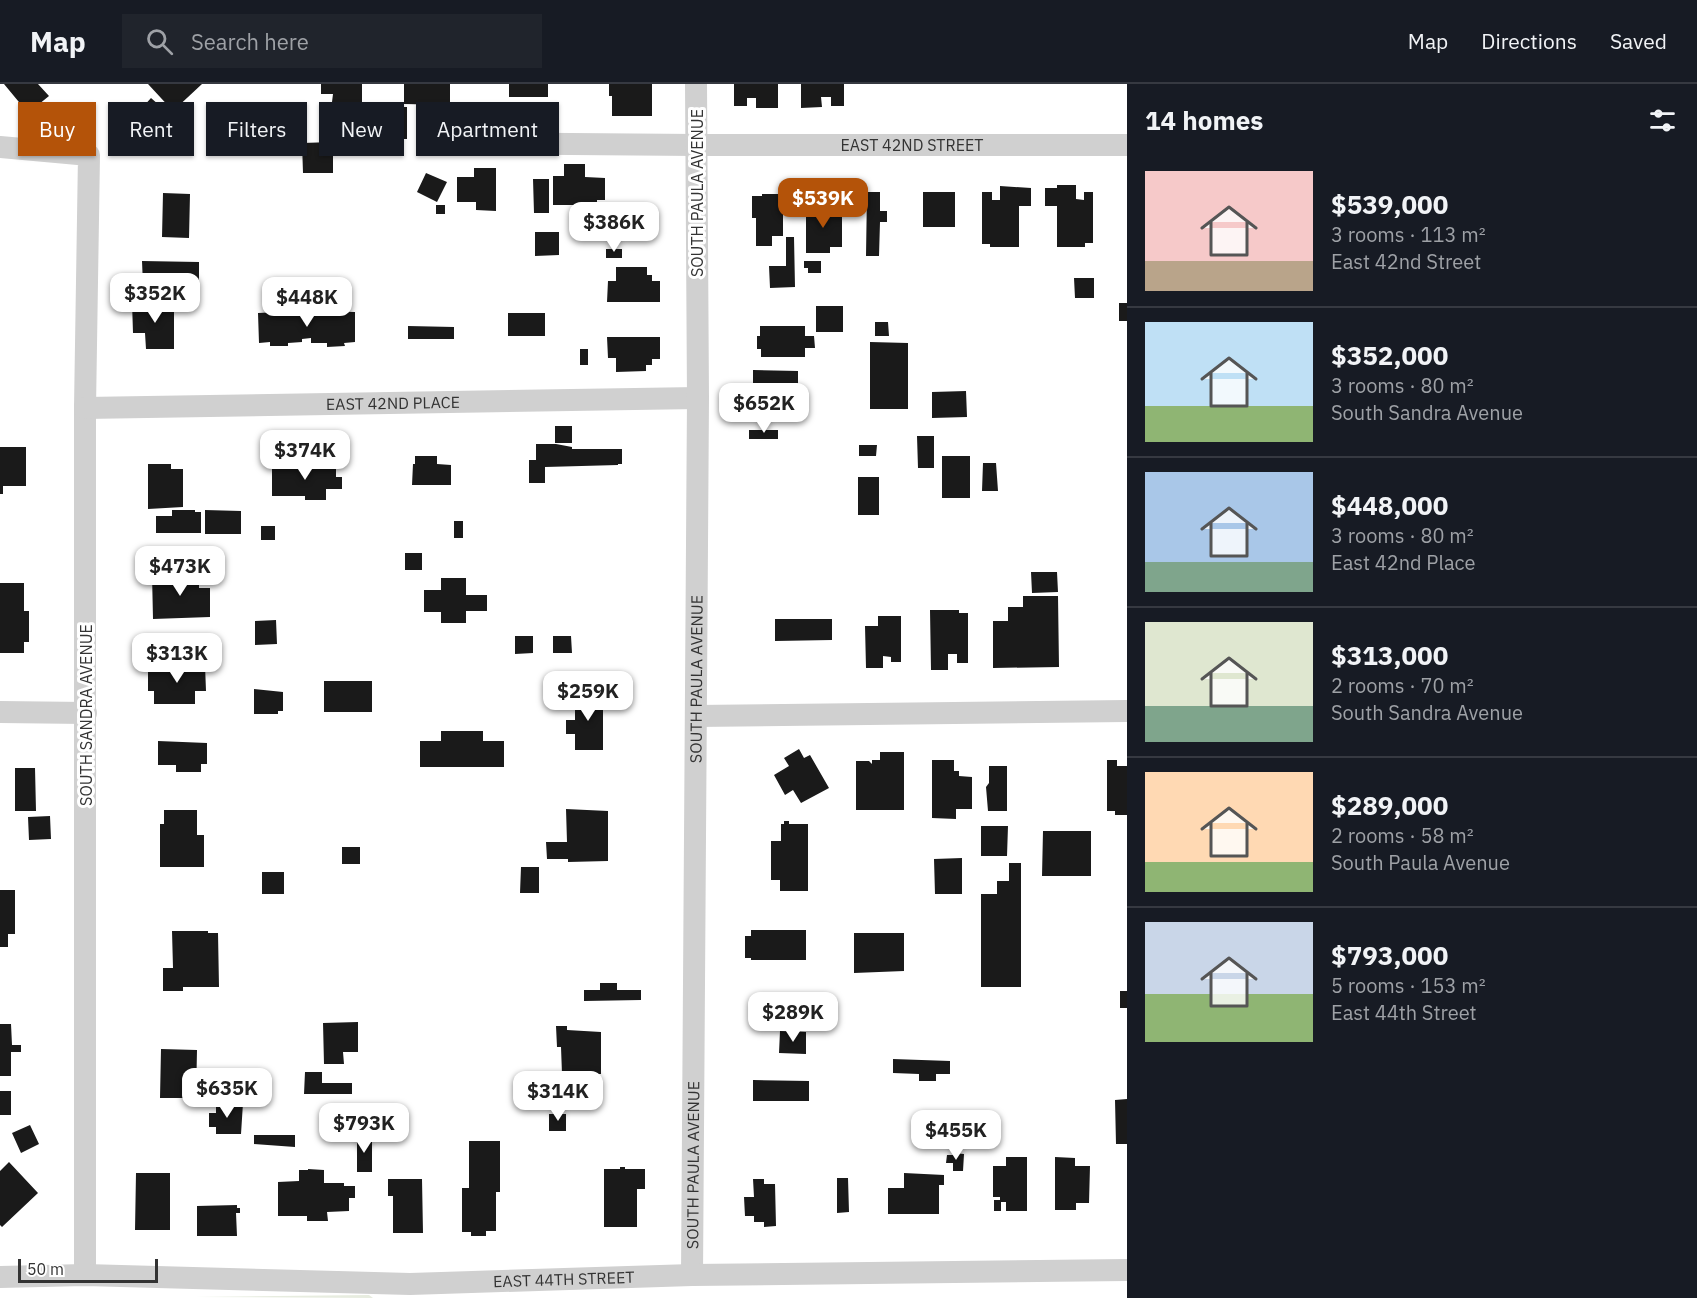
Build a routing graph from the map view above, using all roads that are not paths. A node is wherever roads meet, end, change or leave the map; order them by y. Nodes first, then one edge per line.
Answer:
1 (696, 84) edge
2 (559, 144) edge
3 (697, 145) junction
4 (1127, 145) edge
5 (0, 147) edge
6 (699, 399) junction
7 (86, 408) junction
8 (1127, 711) edge
9 (0, 712) edge
10 (86, 713) junction
11 (696, 716) junction
12 (1127, 1270) edge
13 (85, 1275) junction
14 (692, 1275) junction
15 (0, 1276) edge
16 (410, 1291) edge

1 - 3 street, SOUTH PAULA AVENUE
2 - 3 street, EAST 42ND STREET
3 - 4 street, EAST 42ND STREET
3 - 6 street, SOUTH PAULA AVENUE
5 - 7 street, SOUTH SANDRA AVENUE
6 - 7 street, EAST 42ND PLACE
6 - 11 street, SOUTH PAULA AVENUE
7 - 10 street, SOUTH SANDRA AVENUE
8 - 11 street
9 - 10 street
10 - 13 street, SOUTH SANDRA AVENUE
11 - 14 street, SOUTH PAULA AVENUE
12 - 14 street, EAST 44TH STREET
13 - 15 street, EAST 44TH STREET
13 - 16 street, EAST 44TH STREET
14 - 16 street, EAST 44TH STREET

